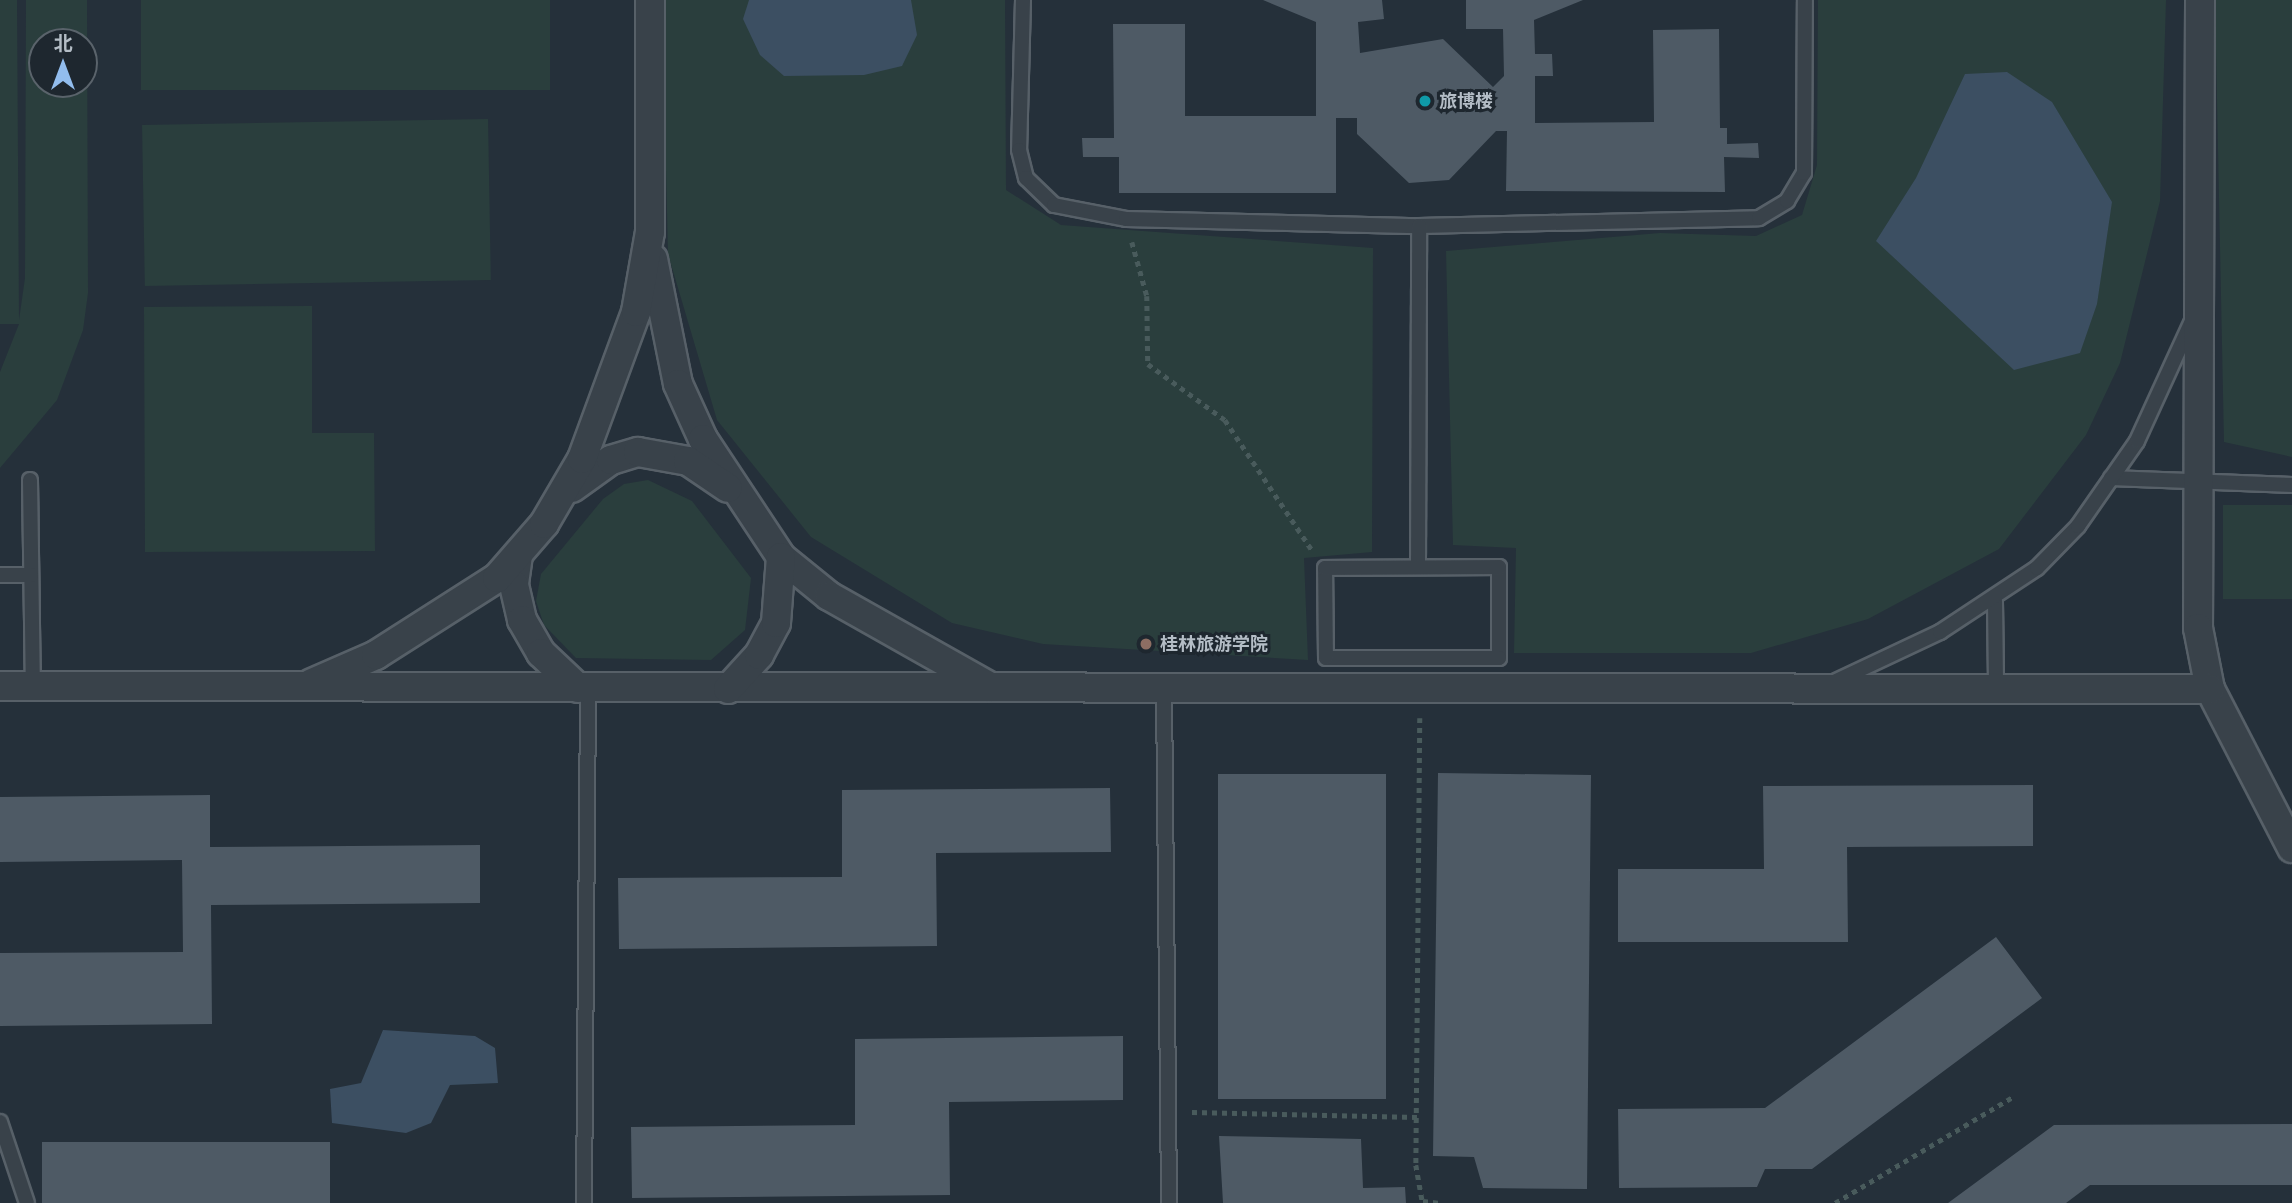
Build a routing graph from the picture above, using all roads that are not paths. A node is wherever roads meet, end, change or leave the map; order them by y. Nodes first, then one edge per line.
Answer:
1 (649, 0) edge
2 (1023, 0) edge
3 (1805, 0) edge
4 (2200, 0) edge
5 (1419, 226) junction
6 (649, 232) junction
7 (2199, 304) junction
8 (2111, 478) junction
9 (2199, 478) junction
10 (30, 480) dead end
11 (2292, 485) edge
12 (737, 494) junction
13 (561, 496) junction
14 (518, 555) junction
15 (781, 557) junction
16 (1418, 567) junction
17 (0, 575) edge
18 (31, 575) junction
19 (1995, 601) junction
20 (1419, 658) junction
21 (0, 687) edge
22 (33, 687) junction
23 (301, 688) junction
24 (583, 688) junction
25 (728, 689) junction
26 (995, 689) junction
27 (1164, 689) junction
28 (1420, 689) junction
29 (1816, 689) junction
30 (1996, 689) junction
31 (2210, 689) junction
32 (2283, 818) edge
33 (2292, 848) edge
34 (0, 1122) edge
35 (27, 1203) edge
36 (584, 1203) edge
37 (1169, 1203) edge

1 - 6 street
2 - 5 lane
3 - 5 lane
4 - 7 street
5 - 16 lane
6 - 12 street
6 - 13 street
7 - 8 lane
7 - 9 street
8 - 9 lane
8 - 19 lane
9 - 11 lane
9 - 31 street
10 - 18 lane
12 - 13 street
12 - 15 street
13 - 14 street
14 - 23 street
14 - 24 street
15 - 25 street
15 - 26 street
16 - 20 lane
16 - 20 lane
17 - 18 lane
18 - 22 lane
19 - 29 lane
19 - 30 lane
20 - 28 lane
21 - 22 street
22 - 23 street
23 - 24 street
24 - 25 street
24 - 36 lane
25 - 26 street
26 - 27 street
27 - 28 street
27 - 37 lane
28 - 29 street
29 - 30 street
30 - 31 street
31 - 32 street
32 - 33 street
34 - 35 lane

